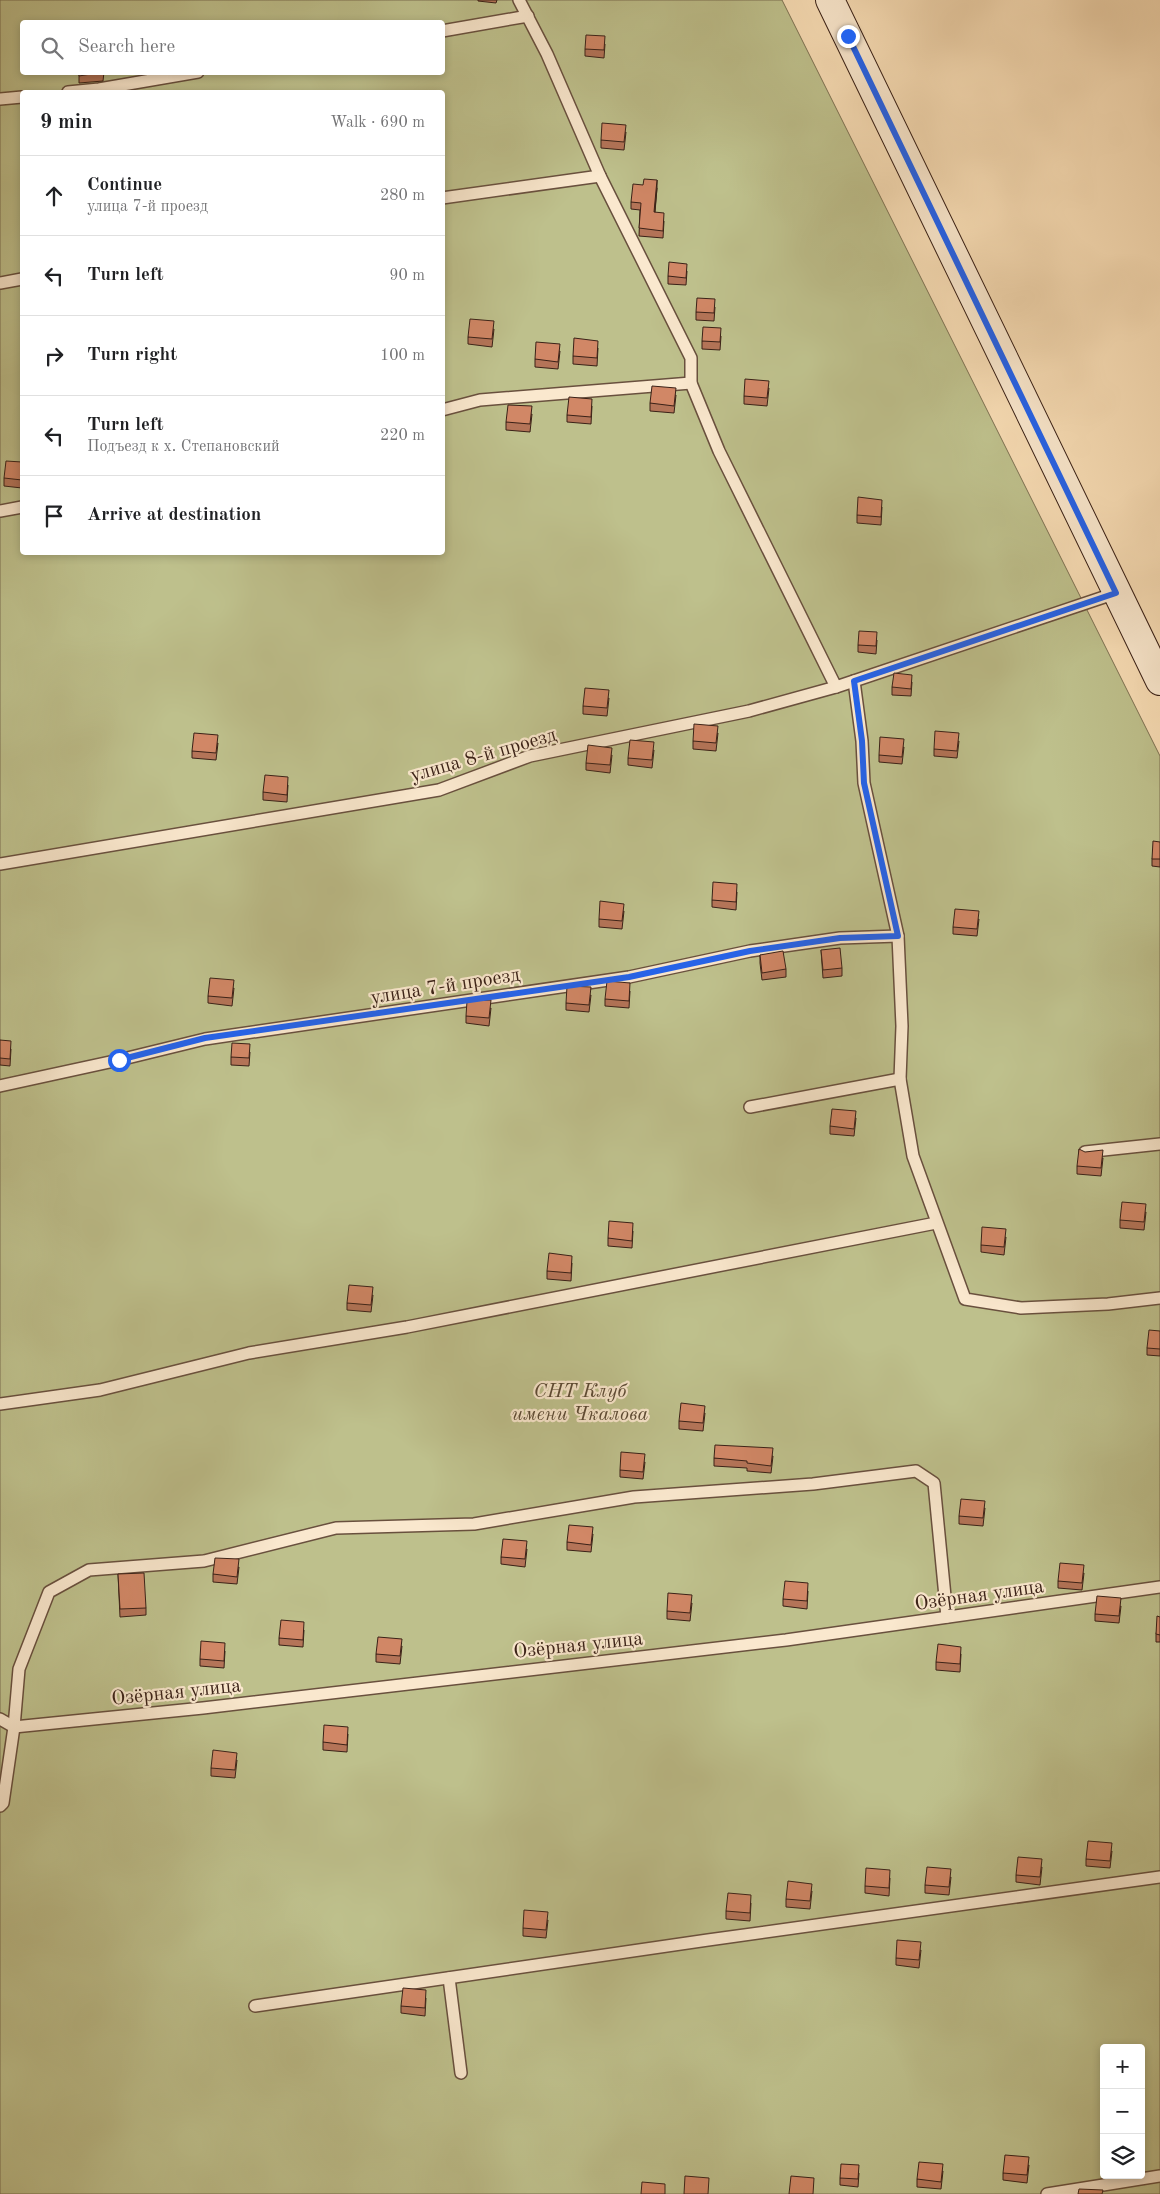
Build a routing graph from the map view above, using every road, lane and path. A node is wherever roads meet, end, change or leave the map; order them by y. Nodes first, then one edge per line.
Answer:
1 (519, 0) edge
2 (830, 0) edge
3 (528, 16) junction
4 (445, 30) edge
5 (182, 75) edge
6 (99, 90) edge
7 (20, 97) edge
8 (0, 99) edge
9 (600, 176) junction
10 (445, 198) edge
11 (20, 279) edge
12 (0, 283) edge
13 (691, 383) junction
14 (445, 409) edge
15 (20, 507) edge
16 (0, 511) edge
17 (1116, 593) junction
18 (854, 681) junction
19 (1160, 681) edge
20 (836, 687) junction
21 (0, 864) edge
22 (898, 936) junction
23 (900, 1079) junction
24 (0, 1086) edge
25 (750, 1107) dead end
26 (1160, 1144) edge
27 (1085, 1152) edge
28 (936, 1222) junction
29 (1160, 1298) edge
30 (0, 1404) edge
31 (1160, 1587) edge
32 (947, 1617) junction
33 (0, 1720) edge
34 (14, 1727) junction
35 (0, 1806) edge
36 (1160, 1877) edge
37 (448, 1978) junction
38 (255, 2006) dead end
39 (462, 2073) dead end
40 (1160, 2176) edge
41 (1047, 2194) edge

1 - 3 lane
2 - 17 street
3 - 4 lane
3 - 9 lane
5 - 6 lane
7 - 8 lane
9 - 10 lane
9 - 13 lane
11 - 12 lane
13 - 14 lane
13 - 20 lane
15 - 16 lane
17 - 18 lane, улица 8-й проезд
17 - 19 street
18 - 20 lane, улица 8-й проезд
18 - 22 lane
20 - 21 lane, улица 8-й проезд
22 - 23 lane
22 - 24 lane, улица 7-й проезд
23 - 25 lane
23 - 28 lane
26 - 27 lane
28 - 29 lane
28 - 30 lane
31 - 32 lane, Озёрная улица
32 - 34 lane, Озёрная улица
32 - 34 lane
33 - 34 lane
34 - 35 lane
36 - 37 lane
37 - 38 lane
37 - 39 lane
40 - 41 lane

